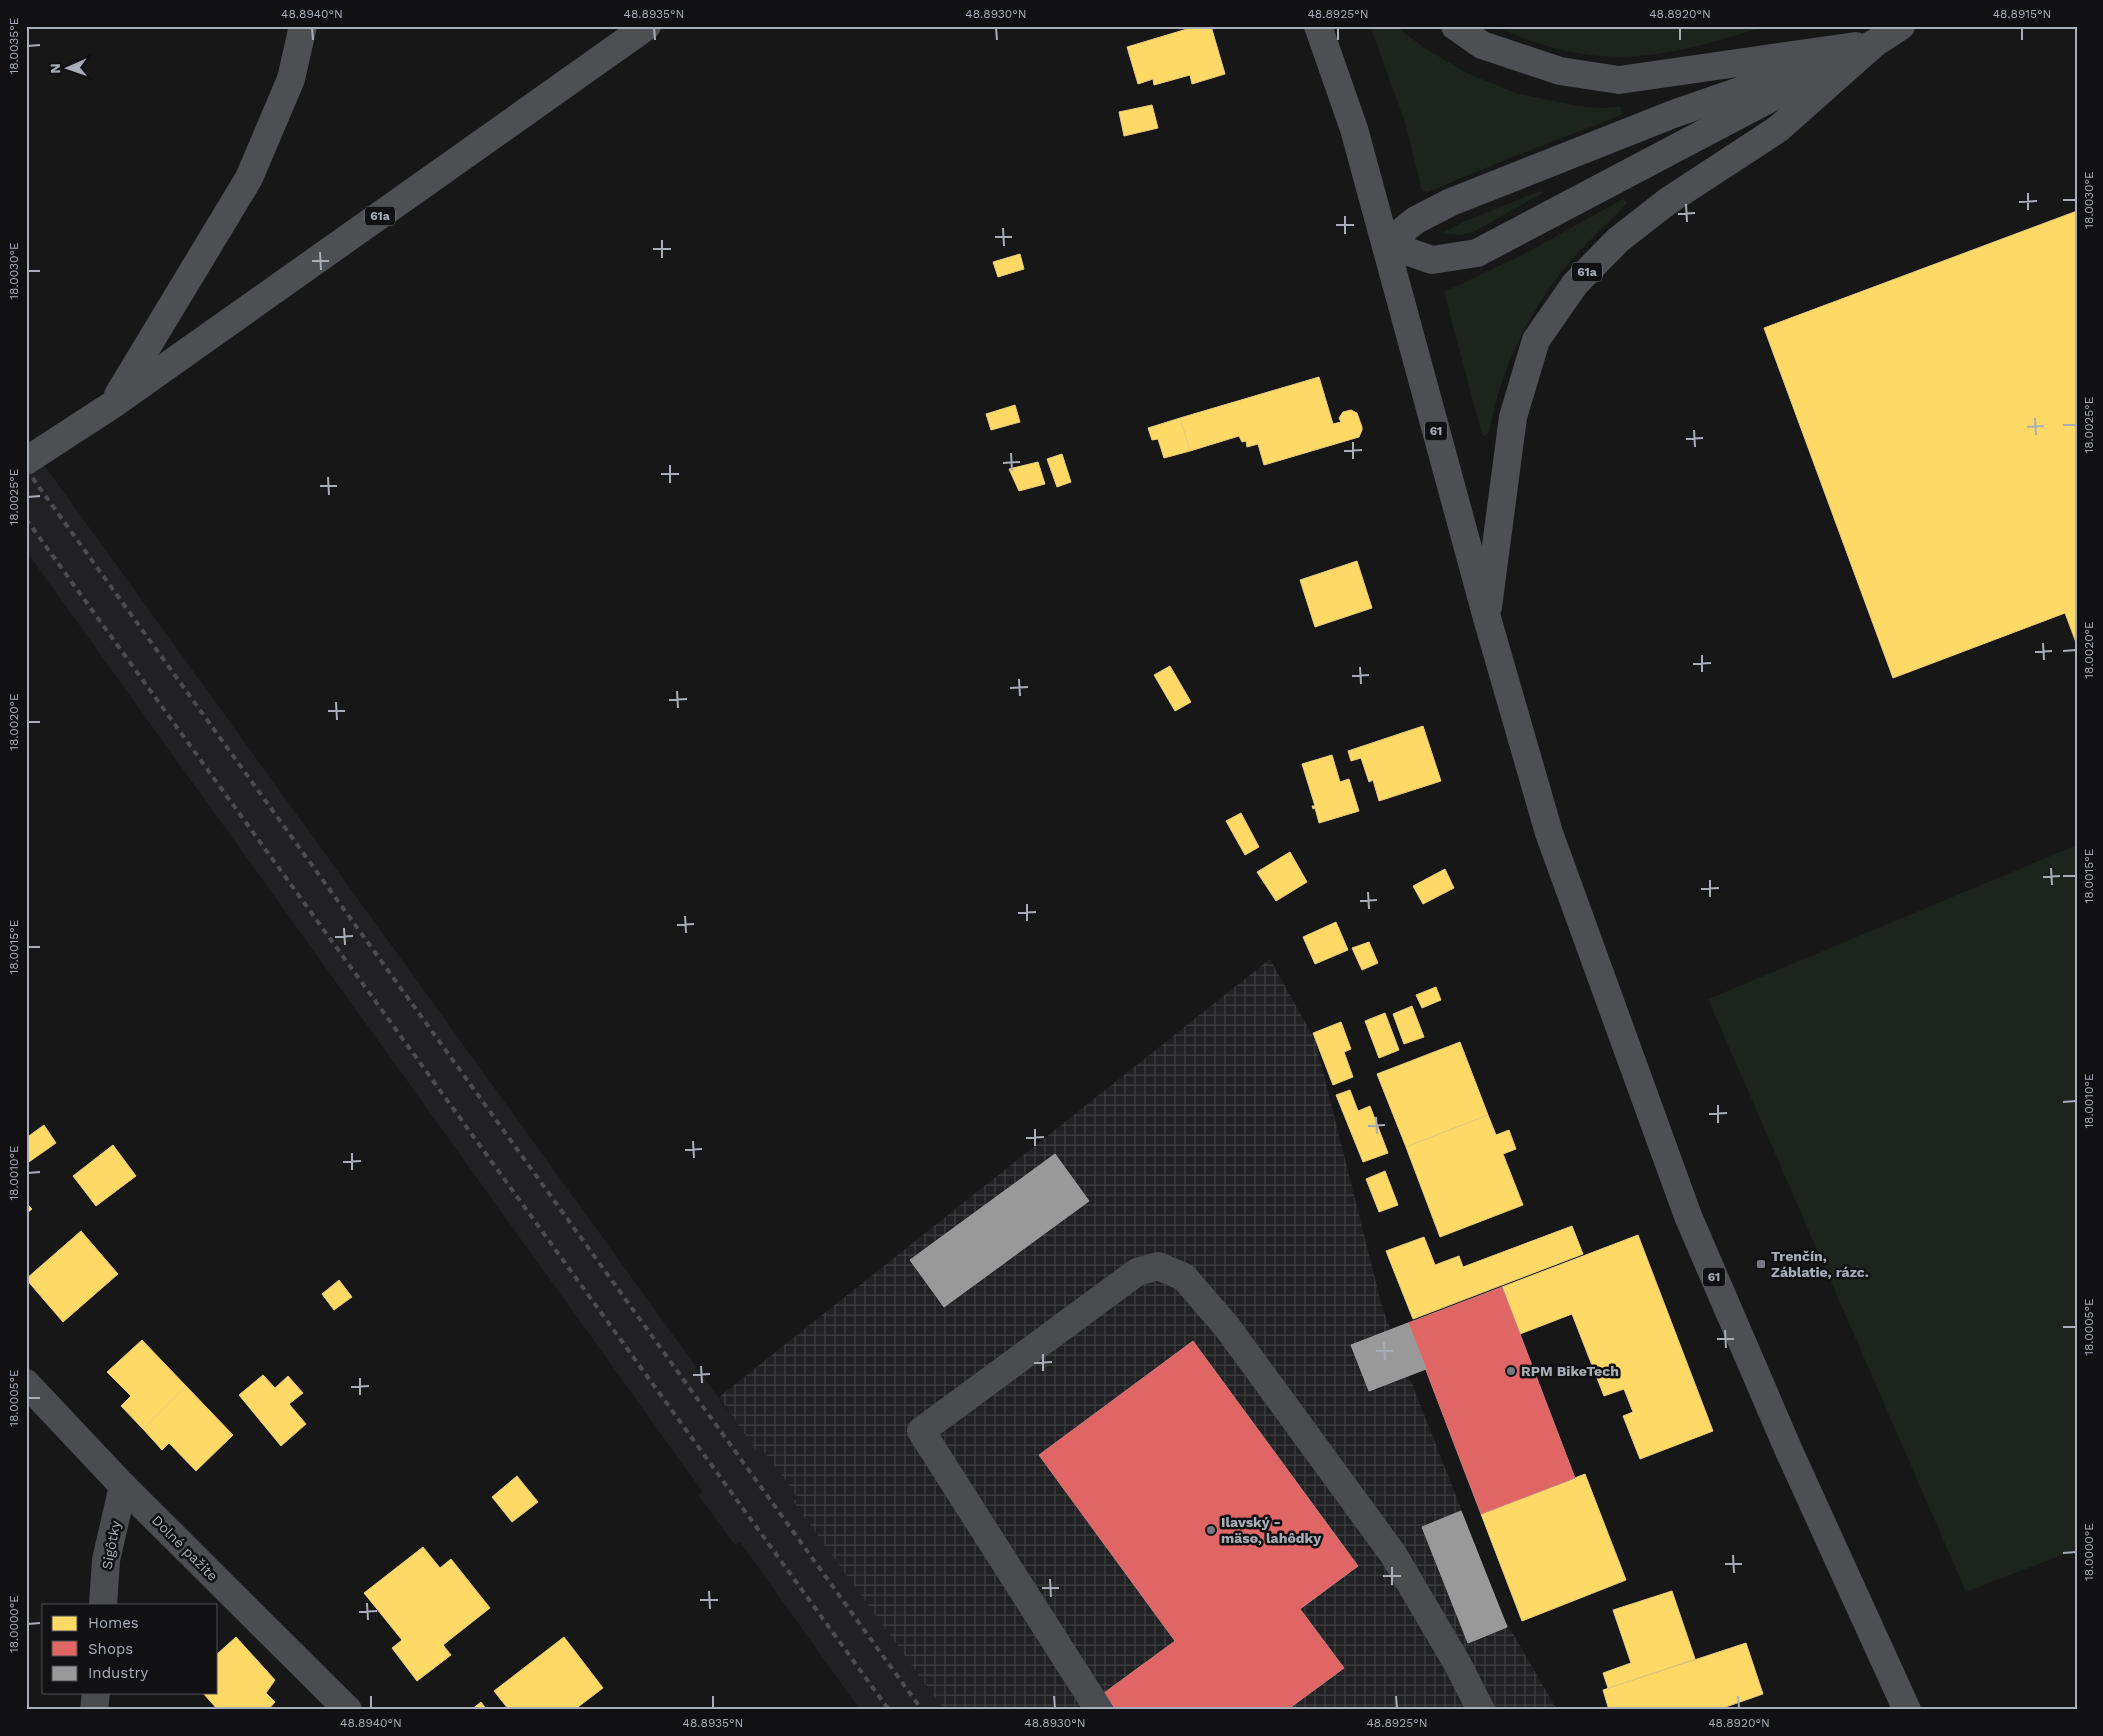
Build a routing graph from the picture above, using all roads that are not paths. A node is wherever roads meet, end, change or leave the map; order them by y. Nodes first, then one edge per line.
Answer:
1 (303, 26) edge
2 (647, 26) edge
3 (1318, 26) edge
4 (1455, 26) edge
5 (1901, 26) edge
6 (1875, 43) junction
7 (1386, 244) junction
8 (112, 405) junction
9 (26, 460) edge
10 (1486, 618) junction
11 (26, 1383) edge
12 (123, 1486) junction
13 (103, 1604) edge
14 (96, 1694) edge
15 (94, 1710) edge
16 (348, 1710) edge
17 (1099, 1710) edge
18 (1481, 1710) edge
19 (1907, 1710) edge

1 - 8 main road, 61a
2 - 8 main road, 61a
3 - 7 main road, 61
4 - 6 main road, 61a
5 - 6 main road, 61a
6 - 7 main road, 61a
6 - 7 main road, 61a
6 - 10 main road, 61a
7 - 10 main road, 61
8 - 9 main road, 61a
10 - 19 main road, 61
11 - 12 street, Dolné pažite
12 - 13 street, Sigôtky
12 - 16 street, Dolné pažite
14 - 15 street
17 - 18 street

